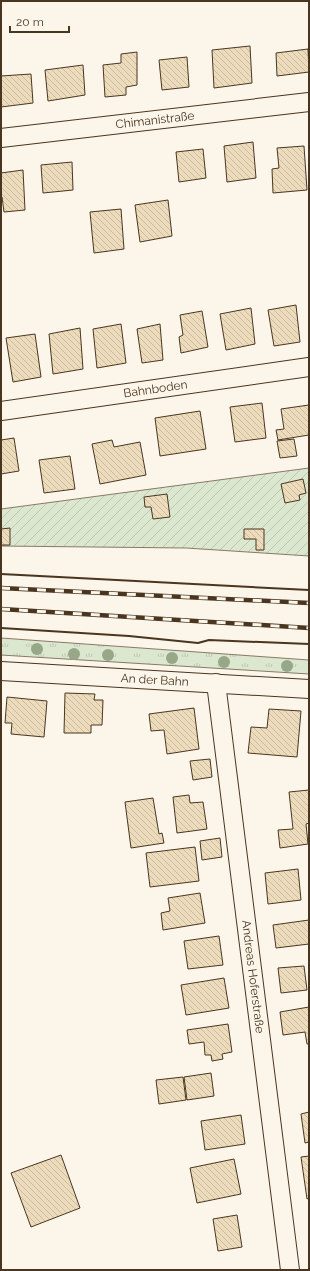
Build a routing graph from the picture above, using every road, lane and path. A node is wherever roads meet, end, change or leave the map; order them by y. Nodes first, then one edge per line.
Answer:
1 (309, 102) edge
2 (1, 138) edge
3 (309, 367) edge
4 (1, 411) edge
5 (1, 671) edge
6 (216, 683) junction
7 (309, 689) edge
8 (290, 1270) edge

1 - 2 street, Chimanistraße
3 - 4 street, Bahnboden
5 - 6 street, An der Bahn
6 - 7 street, An der Bahn
6 - 8 street, Andreas Hoferstraße

